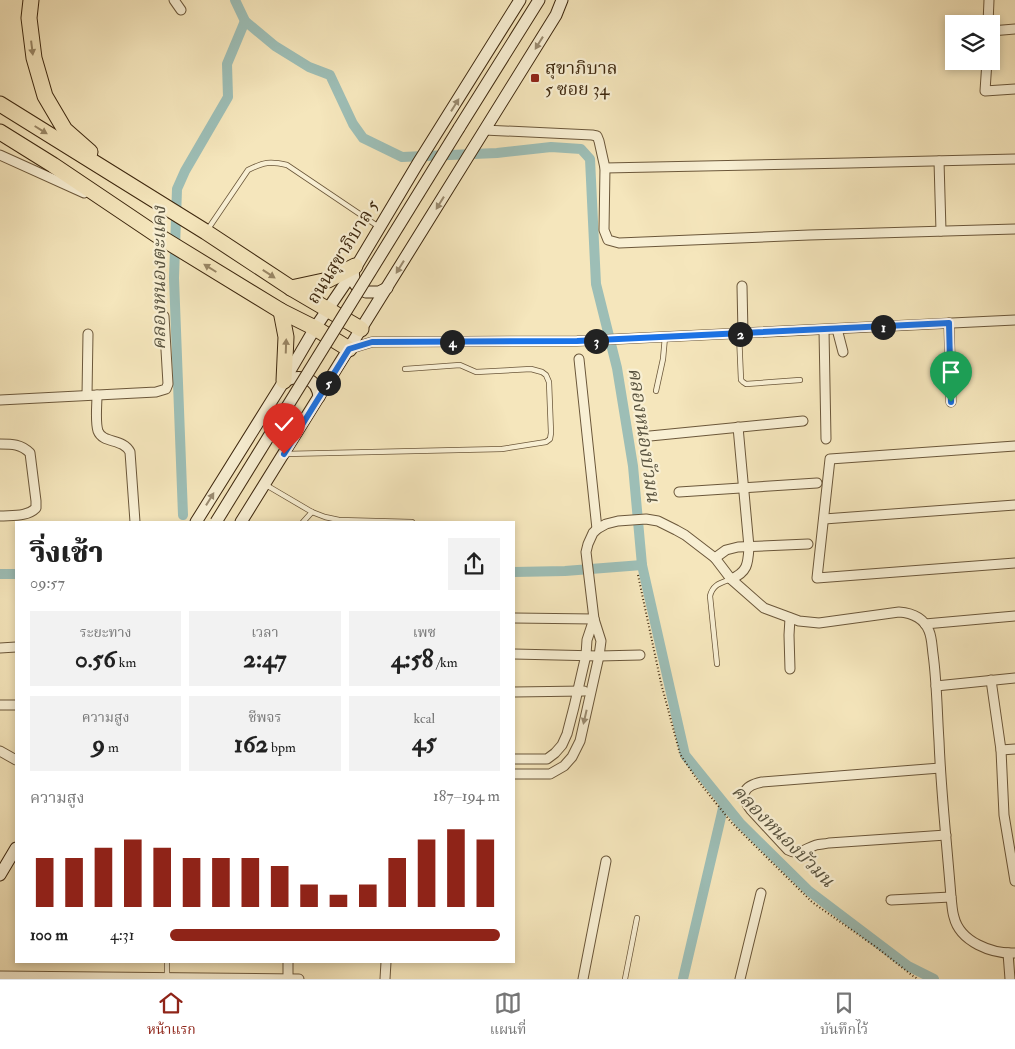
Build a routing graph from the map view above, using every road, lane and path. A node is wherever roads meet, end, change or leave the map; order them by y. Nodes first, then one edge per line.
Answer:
1 (31, 0) edge
2 (174, 0) edge
3 (520, 0) edge
4 (539, 0) edge
5 (562, 0) edge
6 (989, 0) edge
7 (182, 10) dead end
8 (988, 15) edge
9 (1015, 29) edge
10 (1000, 30) edge
11 (986, 70) edge
12 (1015, 89) edge
13 (0, 104) edge
14 (484, 130) junction
15 (0, 132) edge
16 (0, 143) edge
17 (0, 155) edge
18 (1015, 159) edge
19 (939, 161) junction
20 (53, 165) junction
21 (604, 168) junction
22 (119, 178) junction
23 (112, 205) junction
24 (379, 227) junction
25 (1015, 229) edge
26 (941, 231) junction
27 (205, 232) junction
28 (247, 260) junction
29 (354, 269) junction
30 (233, 282) junction
31 (742, 286) dead end
32 (291, 288) junction
33 (387, 288) junction
34 (328, 310) junction
35 (282, 311) junction
36 (164, 316) dead end
37 (1015, 320) edge
38 (949, 323) junction
39 (315, 328) junction
40 (361, 329) junction
41 (836, 329) junction
42 (824, 330) junction
43 (88, 334) dead end
44 (741, 334) junction
45 (665, 338) junction
46 (372, 342) junction
47 (349, 349) junction
48 (843, 352) dead end
49 (579, 358) dead end
50 (405, 369) dead end
51 (800, 380) dead end
52 (284, 381) junction
53 (656, 391) dead end
54 (92, 395) junction
55 (319, 397) junction
56 (0, 400) edge
57 (951, 402) dead end
58 (803, 421) dead end
59 (738, 427) junction
60 (650, 436) dead end
61 (826, 439) dead end
62 (0, 444) edge
63 (1015, 446) edge
64 (284, 454) junction
65 (817, 482) dead end
66 (265, 484) junction
67 (744, 487) junction
68 (680, 492) dead end
69 (1015, 505) edge
70 (312, 512) junction
71 (0, 516) edge
72 (824, 519) junction
73 (135, 521) edge
74 (197, 521) edge
75 (217, 521) edge
76 (242, 521) edge
77 (304, 521) edge
78 (375, 521) edge
79 (597, 529) junction
80 (808, 544) dead end
81 (750, 547) junction
82 (715, 558) junction
83 (1015, 563) edge
84 (638, 574) dead end
85 (731, 579) junction
86 (1015, 616) edge
87 (515, 618) edge
88 (790, 618) junction
89 (594, 619) junction
90 (925, 624) junction
91 (587, 640) junction
92 (601, 641) junction
93 (15, 647) edge
94 (0, 648) edge
95 (515, 654) edge
96 (586, 655) junction
97 (640, 655) dead end
98 (599, 656) junction
99 (717, 664) dead end
100 (790, 669) dead end
101 (1015, 678) edge
102 (992, 680) junction
103 (936, 686) junction
104 (578, 690) junction
105 (515, 692) edge
106 (591, 692) junction
107 (0, 705) edge
108 (15, 705) edge
109 (1015, 749) edge
110 (1001, 750) junction
111 (0, 751) edge
112 (15, 759) edge
113 (517, 759) edge
114 (940, 768) junction
115 (518, 774) edge
116 (1004, 815) junction
117 (1015, 815) edge
118 (946, 834) junction
119 (15, 850) edge
120 (606, 861) dead end
121 (0, 875) edge
122 (1015, 880) edge
123 (760, 893) dead end
124 (951, 897) junction
125 (890, 900) dead end
126 (636, 918) dead end
127 (1011, 953) edge
128 (167, 963) edge
129 (288, 963) edge
130 (386, 963) edge
131 (0, 976) edge
132 (168, 978) junction
133 (288, 978) edge
134 (299, 979) edge
135 (385, 979) edge
136 (583, 979) edge
137 (625, 979) edge
138 (740, 979) edge
139 (918, 979) edge
140 (1010, 979) edge

1 -> 22 highway
2 - 7 street
24 -> 3 main road, ถนนสุขาภิบาล 5
4 - 75 main road, ถนนสุขาภิบาล 5, bridge
5 -> 14 main road
6 - 8 street
9 - 10 street
11 - 12 street
13 -> 22 highway
14 - 21 street
14 -> 33 main road
15 - 20 highway
16 - 20 highway
17 - 23 street
18 - 19 street
19 - 21 street
19 - 26 street
20 - 23 highway
21 - 26 street
22 - 27 highway
30 -> 23 highway
24 - 27 lane
24 - 29 main road, ถนนสุขาภิบาล 5
25 - 26 street
27 - 28 highway
28 - 30 highway
28 -> 32 highway
29 - 32 highway
29 - 33 main road
29 - 34 main road, ถนนสุขาภิบาล 5
30 - 35 highway
31 - 44 street
32 - 34 highway
33 - 40 main road
34 - 39 main road, ถนนสุขาภิบาล 5
34 - 40 highway
35 - 39 highway
52 -> 35 highway
36 - 54 street
37 - 38 street
38 - 41 street
38 - 57 street
39 - 47 highway
39 - 52 main road, ถนนสุขาภิบาล 5
40 - 46 street
40 - 47 main road
41 - 42 street
41 - 48 street
42 - 44 street
42 - 61 street
43 - 54 street
44 - 45 street
44 - 51 lane
45 - 46 street
45 - 53 lane
46 - 47 street
47 - 55 main road
49 - 79 street
50 - 64 lane
52 - 55 main road
74 -> 52 main road, ถนนสุขาภิบาล 5
54 - 56 street
54 - 73 street
55 - 64 main road
58 - 59 street
59 - 60 street
59 - 67 street
62 - 71 street
63 - 72 street
64 - 66 main road
65 - 67 street
66 - 70 lane
66 - 76 main road
67 - 68 street
67 - 81 street
69 - 72 street
70 - 77 lane
70 - 78 lane
72 - 83 street
79 - 82 street
79 - 89 street
80 - 81 street
81 - 82 street
81 - 85 street
82 - 85 street
84 - 139 path
85 - 88 street
85 - 99 lane
86 - 90 street
87 - 89 street
88 - 90 street
88 - 100 street
89 - 91 street
89 - 92 street
90 - 103 street
91 - 92 street
91 - 96 street
92 - 98 street
93 - 94 street
95 - 96 street
96 - 98 street
96 - 104 street
97 - 98 street
98 - 106 street
101 - 102 street
102 - 103 street
102 - 110 street
103 - 114 street
104 - 105 street
104 - 106 street
104 - 113 street
106 -> 115 street
107 - 108 street
109 - 110 street
110 - 116 street
111 - 112 street
113 - 115 street
114 - 118 street
114 - 118 street
116 - 117 street
116 - 122 street
118 - 124 street
119 - 121 main road
120 - 136 street
123 - 138 street
124 - 125 street
124 - 127 street
126 - 137 lane
127 - 140 street
128 - 132 lane
129 - 133 street
130 - 135 street
131 - 132 street
132 - 133 street
133 - 134 street

